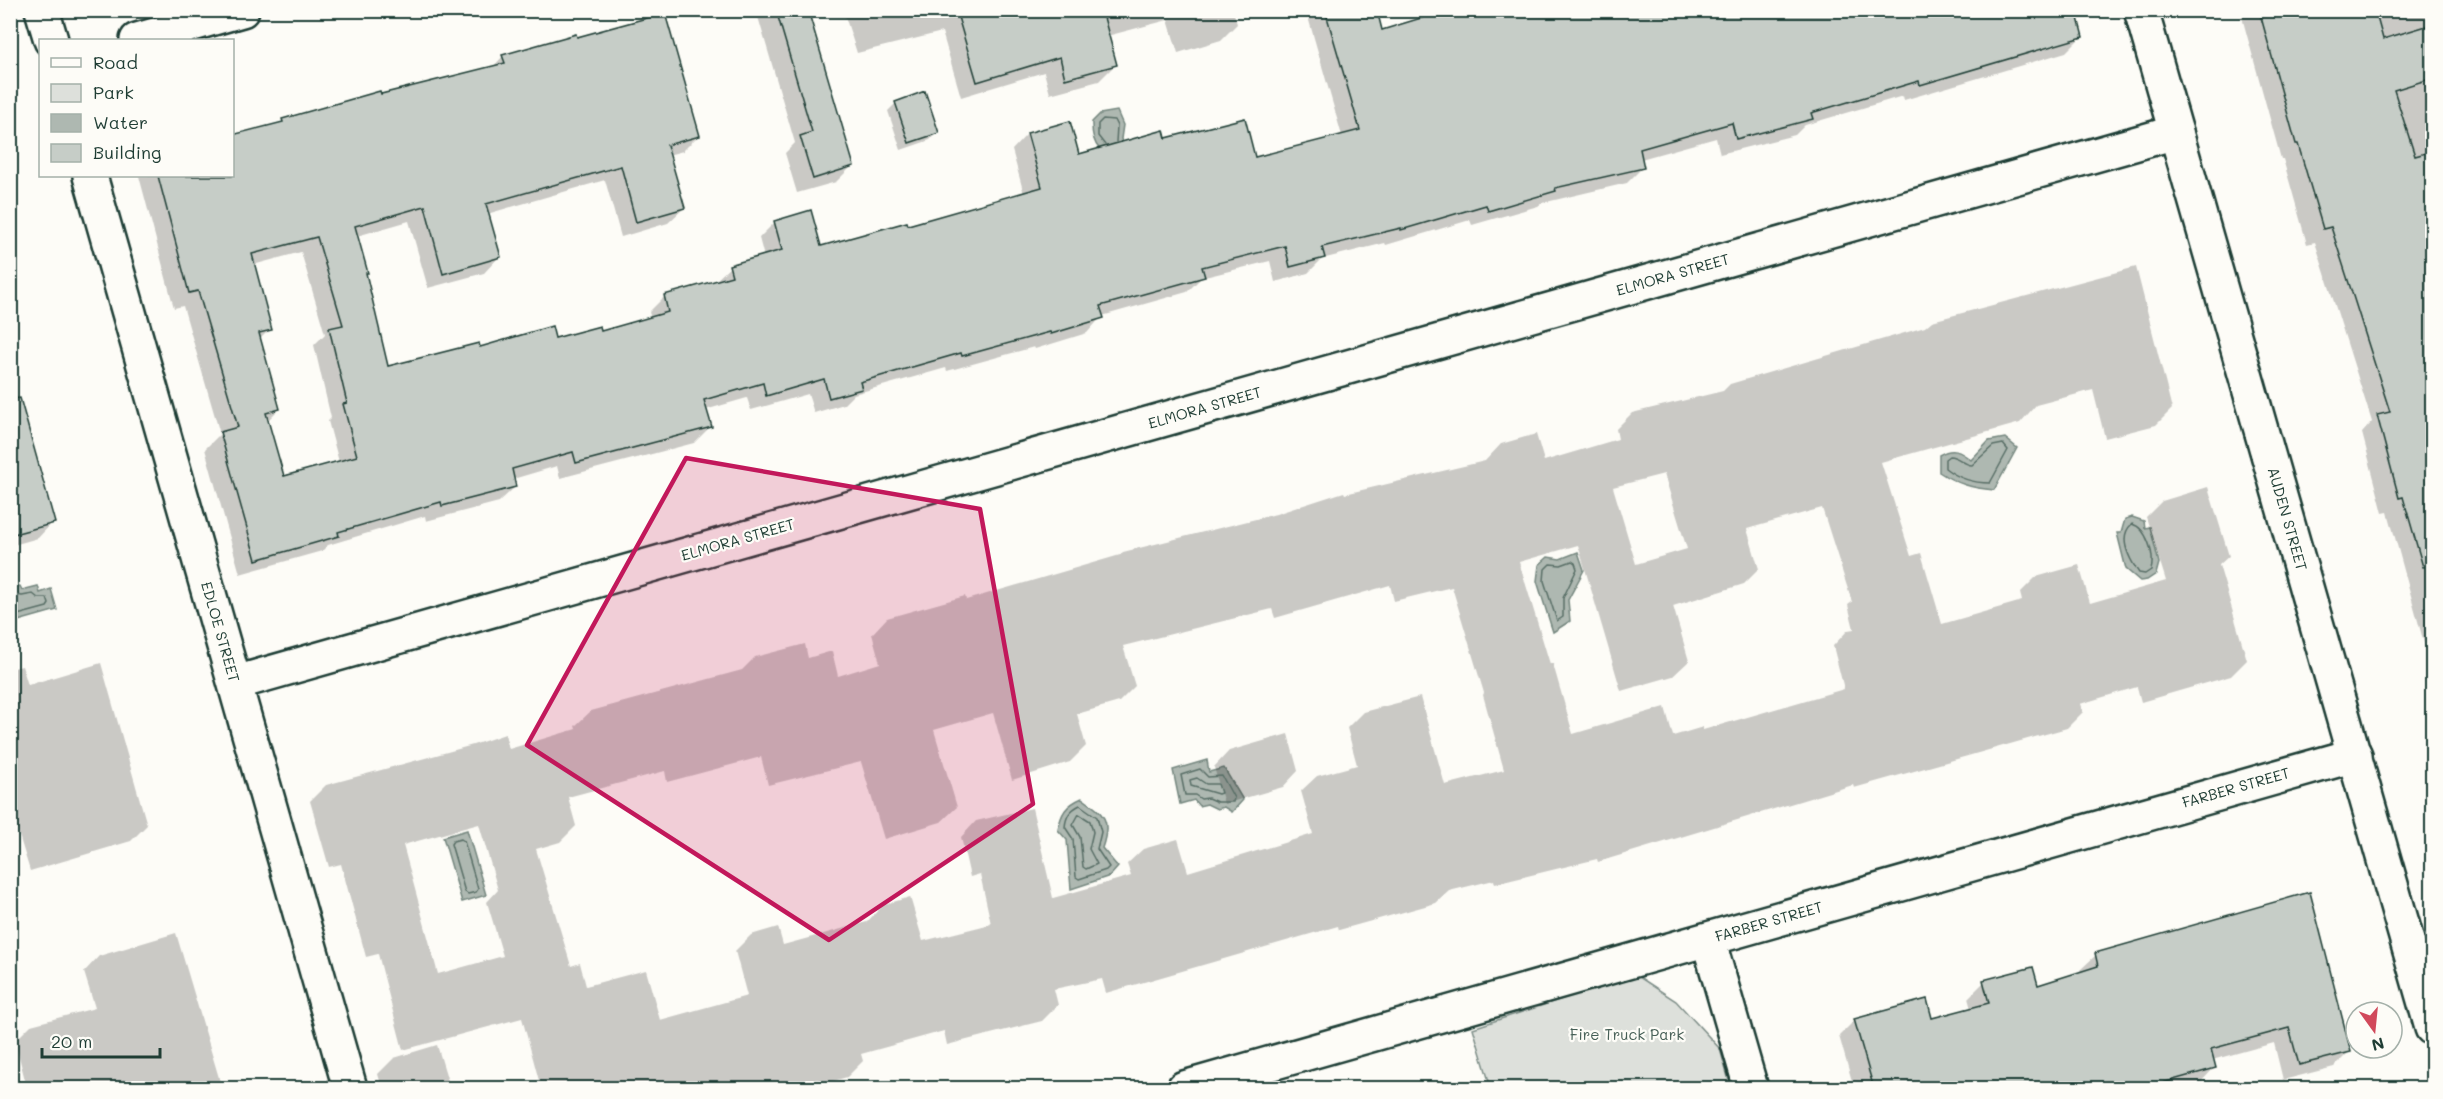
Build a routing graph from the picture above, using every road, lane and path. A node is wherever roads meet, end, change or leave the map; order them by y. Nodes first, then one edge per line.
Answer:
1 (42, 10) edge
2 (242, 10) edge
3 (2141, 10) edge
4 (51, 39) edge
5 (140, 39) edge
6 (2176, 132) junction
7 (90, 177) edge
8 (235, 683) junction
9 (2355, 755) junction
10 (1708, 939) junction
11 (2433, 1028) edge
12 (350, 1089) edge
13 (1184, 1089) edge
14 (1751, 1089) edge

1 - 4 street
2 - 5 street
3 - 6 street, AUDEN STREET
6 - 8 street, ELMORA STREET
6 - 9 street, AUDEN STREET
7 - 8 street, EDLOE STREET
8 - 12 street, EDLOE STREET
9 - 10 street, FARBER STREET
9 - 11 street, AUDEN STREET
10 - 13 street, FARBER STREET
10 - 14 street

